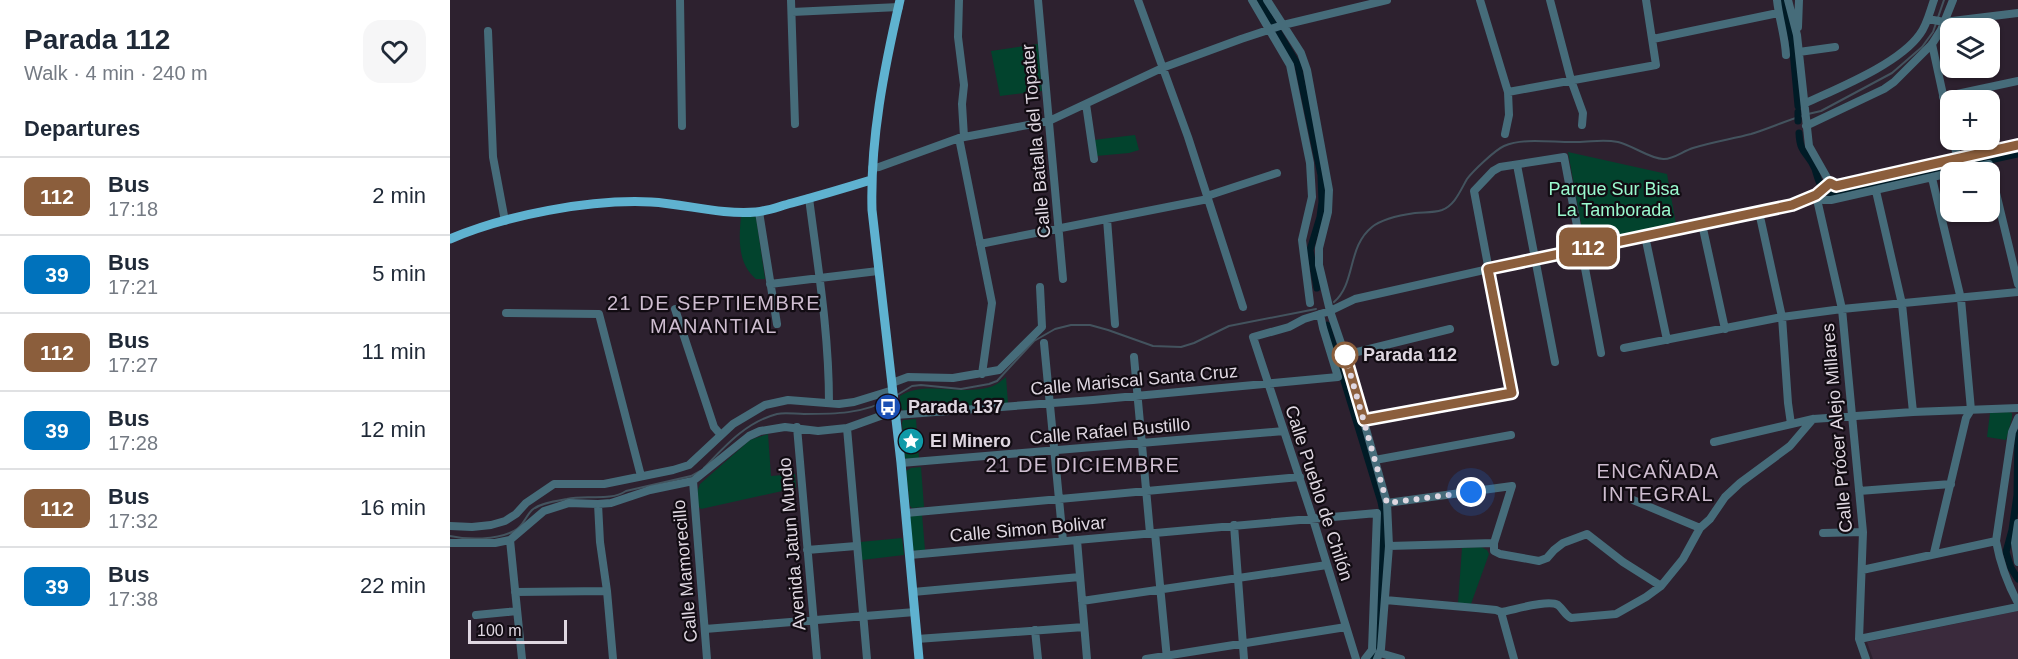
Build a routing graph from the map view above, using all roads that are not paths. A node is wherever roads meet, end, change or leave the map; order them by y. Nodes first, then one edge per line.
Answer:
1 (680, 0) edge
2 (791, 0) edge
3 (959, 0) edge
4 (1038, 0) edge
5 (1138, 0) edge
6 (1252, 0) edge
7 (1267, 0) edge
8 (1387, 0) edge
9 (1480, 0) edge
10 (1550, 0) edge
11 (1646, 0) edge
12 (1777, 0) edge
13 (1788, 0) edge
14 (1801, 0) edge
15 (1934, 0) edge
16 (1953, 0) edge
17 (900, 3) edge
18 (792, 12) junction
19 (1778, 13) junction
20 (2018, 13) edge
21 (1937, 21) junction
22 (1277, 27) junction
23 (488, 31) dead end
24 (1797, 35) junction
25 (1653, 39) junction
26 (1932, 44) junction
27 (1835, 47) dead end
28 (1799, 51) junction
29 (1786, 55) dead end
30 (1162, 68) junction
31 (1572, 80) junction
32 (2018, 81) edge
33 (1942, 90) edge
34 (1976, 90) edge
35 (1508, 92) junction
36 (1086, 104) junction
37 (1806, 114) junction
38 (1049, 121) junction
39 (795, 124) dead end
40 (1582, 125) dead end
41 (682, 126) dead end
42 (1504, 134) dead end
43 (962, 138) junction
44 (2018, 145) edge
45 (1956, 150) edge
46 (1094, 159) dead end
47 (1958, 159) junction
48 (1517, 165) junction
49 (872, 168) junction
50 (1277, 173) dead end
51 (1940, 176) edge
52 (1932, 178) junction
53 (871, 180) junction
54 (1829, 183) junction
55 (1876, 191) junction
56 (1819, 193) junction
57 (1208, 197) junction
58 (809, 198) junction
59 (2000, 210) edge
60 (759, 212) junction
61 (1759, 212) junction
62 (1107, 219) junction
63 (505, 221) junction
64 (1702, 224) junction
65 (1059, 230) junction
66 (1645, 236) junction
67 (450, 239) edge
68 (980, 244) junction
69 (1582, 248) junction
70 (1536, 259) junction
71 (1488, 269) junction
72 (878, 271) junction
73 (819, 277) junction
74 (1063, 279) dead end
75 (770, 284) junction
76 (2018, 284) edge
77 (1040, 287) dead end
78 (2018, 292) edge
79 (1961, 299) junction
80 (1310, 303) dead end
81 (1902, 304) junction
82 (1243, 307) dead end
83 (675, 309) dead end
84 (1842, 309) junction
85 (1330, 311) junction
86 (506, 313) dead end
87 (1320, 314) junction
88 (1782, 317) junction
89 (777, 324) dead end
90 (1115, 324) dead end
91 (1450, 328) dead end
92 (1725, 329) junction
93 (1667, 340) junction
94 (1044, 343) dead end
95 (1624, 348) dead end
96 (1601, 353) dead end
97 (1345, 355) junction
98 (1134, 357) dead end
99 (1555, 362) dead end
100 (982, 374) junction
101 (1268, 383) junction
102 (893, 392) junction
103 (1137, 396) junction
104 (829, 403) junction
105 (1050, 403) junction
106 (2018, 408) edge
107 (1971, 410) junction
108 (1912, 412) junction
109 (896, 415) junction
110 (1851, 416) junction
111 (2018, 418) edge
112 (1812, 419) junction
113 (1364, 420) junction
114 (1791, 424) junction
115 (797, 427) junction
116 (847, 428) junction
117 (1284, 431) junction
118 (2014, 433) edge
119 (720, 434) junction
120 (1511, 435) dead end
121 (1714, 442) dead end
122 (1142, 444) junction
123 (1055, 451) junction
124 (1375, 460) junction
125 (901, 463) junction
126 (641, 476) junction
127 (1300, 477) junction
128 (693, 482) junction
129 (1951, 484) junction
130 (1146, 491) junction
131 (1859, 491) junction
132 (1059, 499) junction
133 (1633, 501) dead end
134 (1387, 503) junction
135 (598, 504) junction
136 (906, 513) junction
137 (1313, 519) junction
138 (2018, 523) edge
139 (1234, 525) junction
140 (450, 526) edge
141 (1700, 528) junction
142 (1863, 532) junction
143 (2017, 532) edge
144 (1152, 533) junction
145 (1823, 533) dead end
146 (510, 540) junction
147 (1077, 540) junction
148 (1063, 541) junction
149 (1996, 541) junction
150 (450, 543) edge
151 (1494, 543) junction
152 (856, 546) junction
153 (1389, 546) junction
154 (807, 550) junction
155 (1934, 554) junction
156 (910, 555) junction
157 (2018, 562) edge
158 (1327, 565) junction
159 (1862, 570) junction
160 (1080, 577) junction
161 (1239, 578) junction
162 (1660, 586) junction
163 (1160, 589) junction
164 (607, 591) junction
165 (515, 592) junction
166 (913, 592) junction
167 (1385, 600) junction
168 (1082, 601) junction
169 (2018, 605) edge
170 (517, 611) junction
171 (915, 612) junction
172 (1501, 612) junction
173 (476, 615) dead end
174 (863, 616) junction
175 (814, 621) junction
176 (1084, 627) junction
177 (1346, 627) junction
178 (705, 629) junction
179 (1035, 630) junction
180 (917, 639) junction
181 (1859, 639) junction
182 (1243, 644) junction
183 (1378, 656) edge
184 (1167, 657) edge
185 (522, 659) edge
186 (613, 659) edge
187 (707, 659) edge
188 (817, 659) edge
189 (867, 659) edge
190 (919, 659) edge
191 (1038, 659) edge
192 (1087, 659) edge
193 (1146, 659) edge
194 (1244, 659) edge
195 (1356, 659) edge
196 (1365, 659) edge
197 (1401, 659) edge
198 (1514, 659) edge
199 (1866, 659) edge

1 - 41 street
2 - 18 street
3 - 43 street
4 - 38 street, Calle Batalla del Topater
5 - 30 street
6 - 22 street
7 - 22 street
8 - 22 street
9 - 35 street
10 - 31 street
11 - 25 street
12 - 19 street
13 - 24 street
14 - 24 street
15 - 21 street
16 - 21 street
17 - 18 street
17 - 49 main road
18 - 39 street
19 - 25 street
19 - 29 street
20 - 21 street
21 - 26 street
21 - 37 street
22 - 30 street
22 - 80 street
22 - 85 street
23 - 63 street
24 - 28 street
25 - 31 street
26 - 33 street
26 - 37 street
27 - 28 street
28 - 37 street
30 - 36 street
30 - 57 street
31 - 35 street
31 - 40 street
32 - 34 street
35 - 42 street
36 - 38 street
36 - 46 street
37 - 54 street
38 - 43 street
38 - 65 street, Calle Batalla del Topater
43 - 49 street
43 - 68 street
44 - 47 street
45 - 47 street
47 - 54 street
48 - 69 street
48 - 70 street
48 - 71 street
49 - 53 main road
50 - 57 street
51 - 52 street
52 - 55 street
52 - 79 street
53 - 58 main road
53 - 72 main road
54 - 56 street
55 - 56 street
55 - 81 street
56 - 61 street
56 - 84 street, Calle Prócer Alejo Millares
57 - 62 street
57 - 82 street
58 - 60 main road
58 - 73 street
59 - 76 street
60 - 63 main road
60 - 75 street
61 - 64 street
61 - 88 street
62 - 65 street
62 - 90 street
63 - 67 main road
64 - 66 street
64 - 92 street
65 - 68 street
65 - 74 street, Calle Batalla del Topater
66 - 69 street
66 - 93 street
68 - 100 street
69 - 70 street
69 - 96 street
70 - 71 street
70 - 99 street
71 - 85 street
71 - 113 street
72 - 73 street
72 - 102 main road
73 - 75 street
73 - 104 street
75 - 89 street
77 - 100 street
78 - 79 street
79 - 81 street
79 - 107 street
81 - 84 street
81 - 108 street
83 - 119 street
84 - 88 street
84 - 110 street, Calle Prócer Alejo Millares
85 - 87 street
85 - 97 street
86 - 126 street
87 - 101 street, Calle Pueblo de Chilón
87 - 101 street, Calle Mariscal Santa Cruz
88 - 92 street
88 - 114 street
91 - 97 street
92 - 93 street
93 - 95 street
94 - 105 street
97 - 113 street
98 - 103 street
100 - 102 street
101 - 103 street, Calle Mariscal Santa Cruz
101 - 117 street, Calle Pueblo de Chilón
102 - 104 street
102 - 109 main road
103 - 105 street, Calle Mariscal Santa Cruz
103 - 122 street
104 - 119 street
105 - 109 street, Calle Mariscal Santa Cruz
105 - 123 street
106 - 107 street
107 - 108 street
107 - 129 street
108 - 110 street
109 - 116 street, Calle Mariscal Santa Cruz
109 - 125 main road
110 - 112 street
110 - 131 street, Calle Prócer Alejo Millares
111 - 118 street
112 - 114 street
112 - 141 street
113 - 124 street
114 - 121 street
115 - 116 street, Calle Mariscal Santa Cruz
115 - 128 street, Calle Mariscal Santa Cruz
115 - 154 street, Avenida Jatun Mundo
116 - 152 street
117 - 122 street, Calle Rafael Bustillo
117 - 127 street, Calle Pueblo de Chilón
118 - 149 street
119 - 126 street
120 - 124 street
122 - 123 street, Calle Rafael Bustillo
122 - 130 street
123 - 125 street, Calle Rafael Bustillo
123 - 132 street
124 - 134 street
125 - 136 main road
126 - 140 street
127 - 130 street
127 - 137 street, Calle Pueblo de Chilón
128 - 135 street
128 - 178 street, Calle Mamorecillo
129 - 131 street
129 - 155 street
130 - 132 street
130 - 144 street
131 - 142 street, Calle Prócer Alejo Millares
132 - 136 street
132 - 148 street
133 - 141 street
134 - 151 street
134 - 153 street
135 - 146 street
135 - 164 street
136 - 156 main road
137 - 139 street
137 - 158 street, Calle Pueblo de Chilón
137 - 196 street
138 - 143 street
139 - 144 street, Calle Simon Bolivar
139 - 161 street
141 - 162 street
142 - 145 street
142 - 159 street, Calle Prócer Alejo Millares
143 - 157 street
144 - 147 street, Calle Simon Bolivar
144 - 163 street
146 - 150 street
146 - 165 street
147 - 148 street, Calle Simon Bolivar
147 - 160 street
148 - 156 street, Calle Simon Bolivar
149 - 155 street
149 - 169 street
151 - 153 street
151 - 162 street
152 - 154 street
152 - 174 street
153 - 167 street
154 - 175 street, Avenida Jatun Mundo
155 - 159 street
156 - 166 main road
158 - 161 street
158 - 177 street, Calle Pueblo de Chilón
159 - 181 street, Calle Prócer Alejo Millares
160 - 166 street
160 - 168 street
161 - 163 street
161 - 182 street
162 - 172 street
163 - 168 street
163 - 184 street
164 - 165 street
164 - 186 street
165 - 170 street
166 - 171 main road
167 - 172 street
167 - 183 street
168 - 176 street
169 - 181 street
170 - 173 street
170 - 185 street
171 - 174 street
171 - 180 main road
172 - 198 street
174 - 175 street
174 - 189 street
175 - 178 street
175 - 188 street, Avenida Jatun Mundo
176 - 179 street
176 - 192 street
177 - 182 street
177 - 195 street, Calle Pueblo de Chilón
178 - 187 street, Calle Mamorecillo
179 - 180 street
179 - 191 street
180 - 190 main road
181 - 199 street, Calle Prócer Alejo Millares
182 - 184 street
182 - 194 street
183 - 197 street
184 - 193 street

